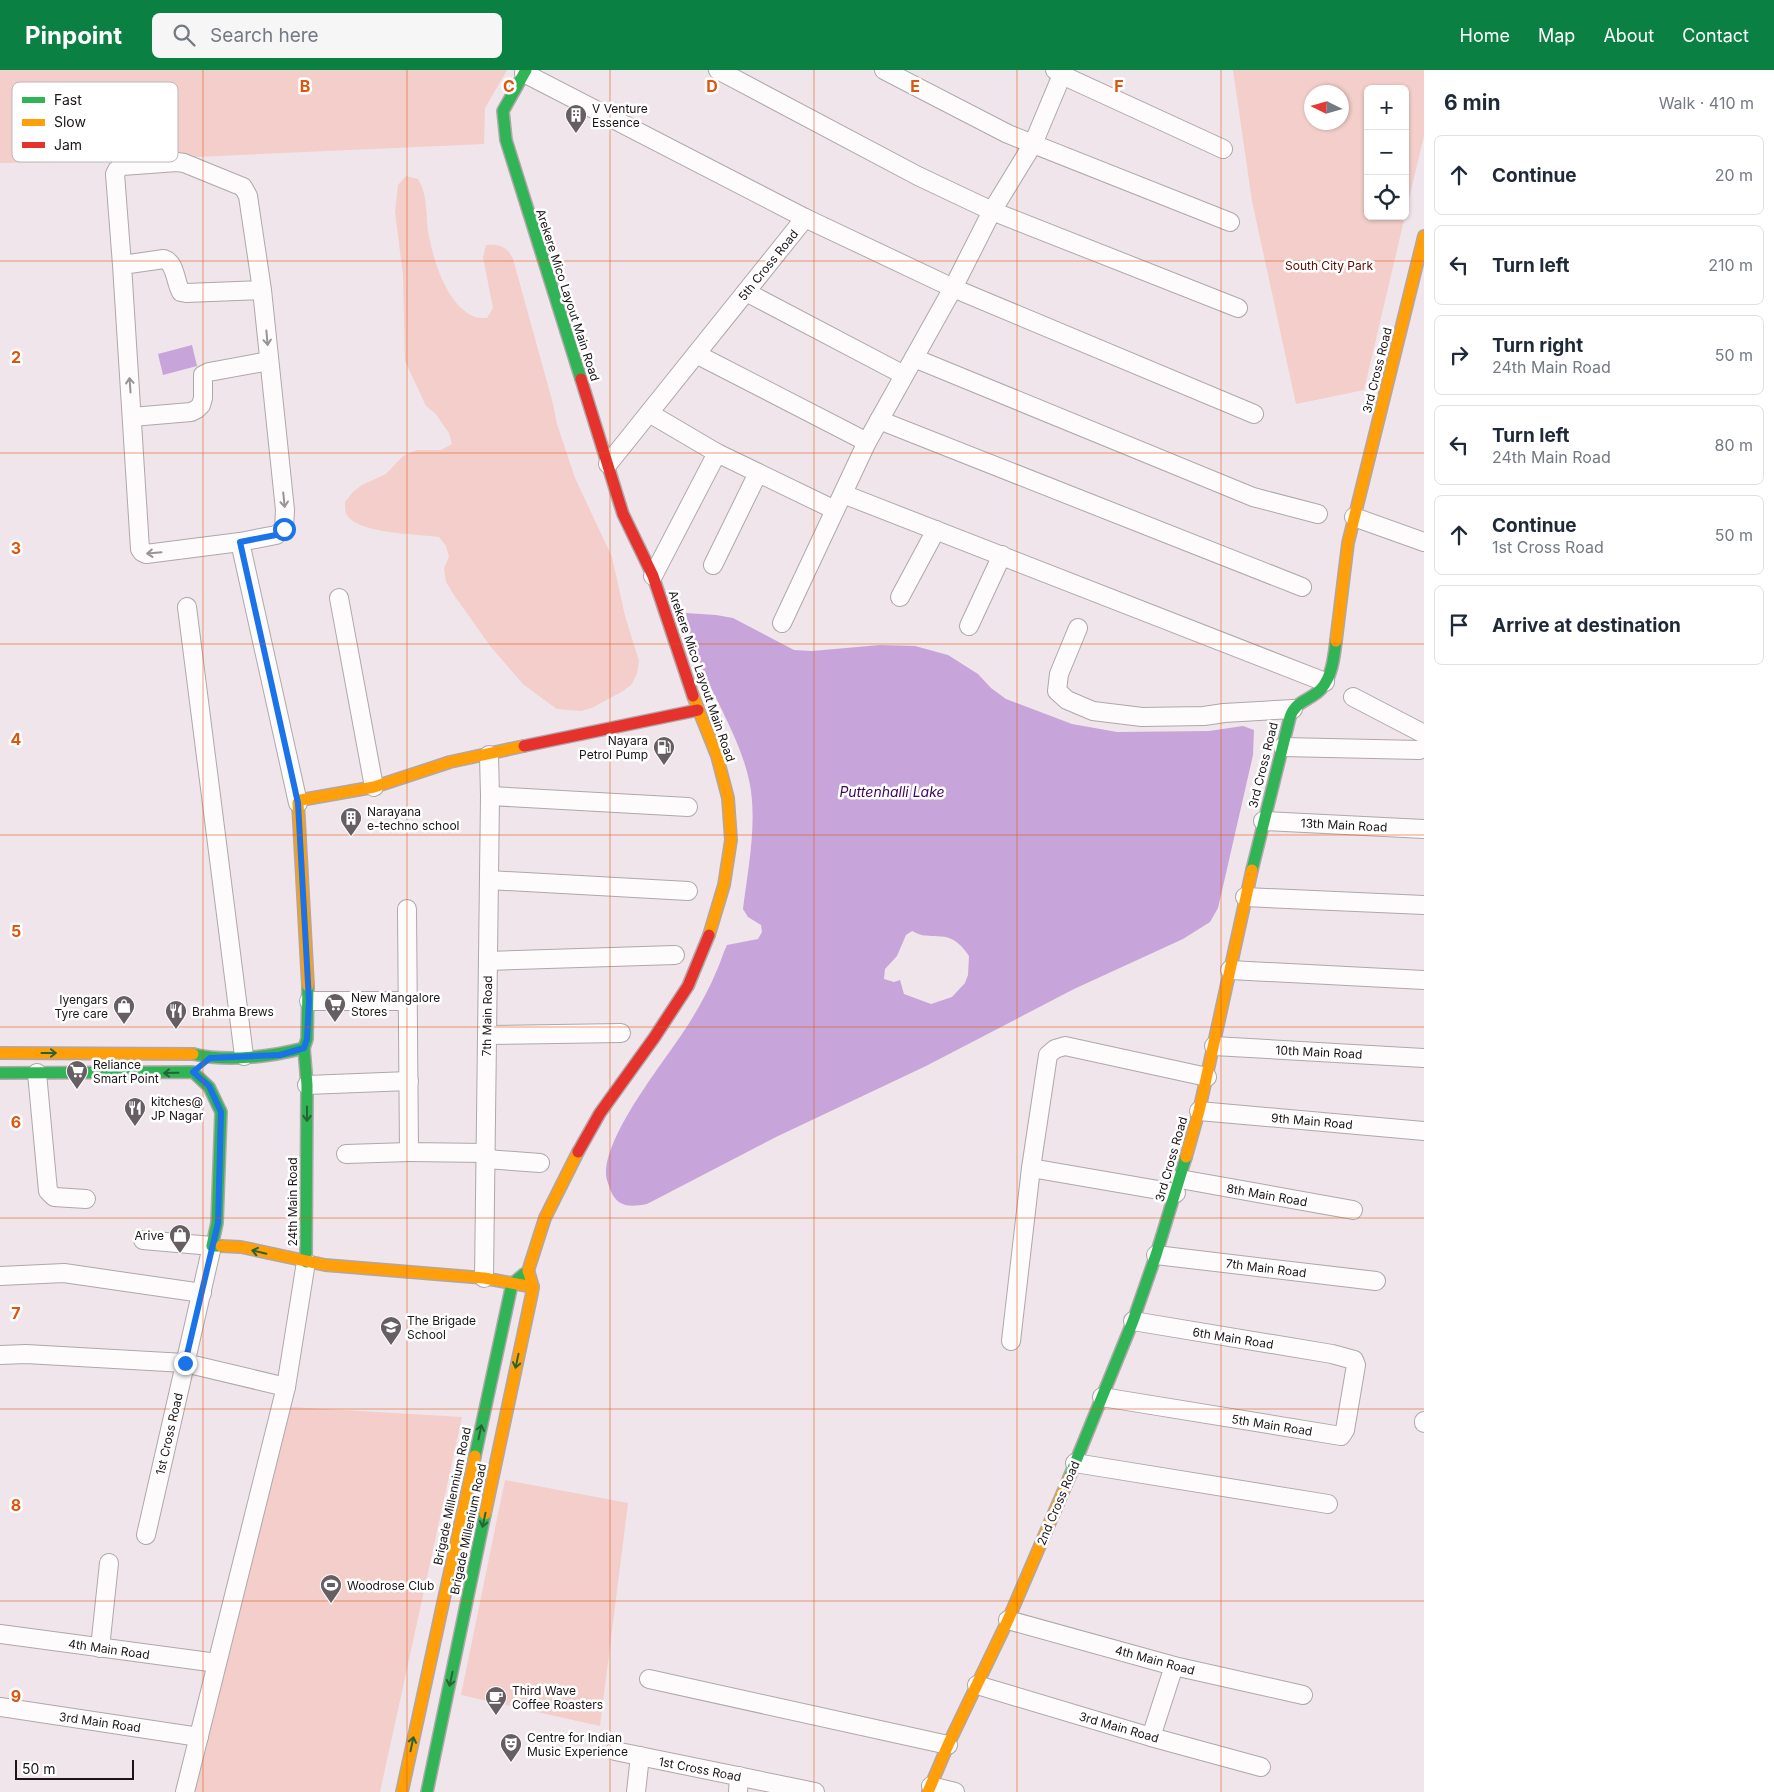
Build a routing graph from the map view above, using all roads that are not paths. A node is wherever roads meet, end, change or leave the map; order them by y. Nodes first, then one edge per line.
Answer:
1 (718, 70) edge
2 (884, 70) edge
3 (525, 72) edge
4 (1060, 72) edge
5 (1033, 144) junction
6 (1223, 149) dead end
7 (992, 211) junction
8 (805, 218) junction
9 (1230, 222) dead end
10 (1424, 236) edge
11 (122, 265) junction
12 (953, 288) junction
13 (262, 290) junction
14 (746, 292) junction
15 (1238, 308) dead end
16 (696, 354) junction
17 (914, 358) junction
18 (269, 361) junction
19 (904, 376) junction
20 (649, 413) junction
21 (1254, 414) dead end
22 (132, 417) junction
23 (879, 420) junction
24 (867, 442) junction
25 (717, 453) junction
26 (608, 464) junction
27 (758, 473) junction
28 (843, 494) junction
29 (835, 510) junction
30 (1318, 514) dead end
31 (1354, 517) junction
32 (936, 530) junction
33 (240, 542) junction
34 (1424, 542) edge
35 (1002, 555) junction
36 (713, 565) dead end
37 (652, 576) junction
38 (1302, 587) dead end
39 (900, 597) dead end
40 (339, 598) dead end
41 (187, 607) dead end
42 (782, 623) dead end
43 (969, 626) dead end
44 (1078, 628) dead end
45 (1325, 682) junction
46 (1354, 697) dead end
47 (1293, 709) junction
48 (698, 710) junction
49 (1422, 742) edge
50 (1283, 747) junction
51 (489, 755) junction
52 (374, 786) junction
53 (490, 796) junction
54 (298, 803) junction
55 (688, 807) dead end
56 (1263, 821) junction
57 (1424, 829) edge
58 (489, 880) junction
59 (688, 891) dead end
60 (1245, 897) junction
61 (1424, 905) edge
62 (407, 909) dead end
63 (675, 955) dead end
64 (488, 961) junction
65 (1230, 970) junction
66 (1424, 980) edge
67 (309, 1001) junction
68 (408, 1001) junction
69 (621, 1033) dead end
70 (487, 1035) junction
71 (1214, 1046) junction
72 (304, 1048) junction
73 (0, 1053) edge
74 (192, 1054) junction
75 (244, 1056) junction
76 (210, 1058) junction
77 (1424, 1058) edge
78 (193, 1072) junction
79 (0, 1073) edge
80 (37, 1073) junction
81 (1207, 1076) junction
82 (409, 1081) junction
83 (307, 1084) junction
84 (1199, 1111) junction
85 (1424, 1131) edge
86 (410, 1152) junction
87 (346, 1154) dead end
88 (486, 1156) junction
89 (540, 1163) dead end
90 (1032, 1168) junction
91 (1178, 1186) junction
92 (86, 1199) dead end
93 (1353, 1210) dead end
94 (143, 1240) dead end
95 (212, 1246) junction
96 (1156, 1255) junction
97 (306, 1262) junction
98 (528, 1271) junction
99 (0, 1276) edge
100 (484, 1278) junction
101 (1376, 1281) dead end
102 (512, 1284) junction
103 (533, 1287) junction
104 (202, 1293) junction
105 (1133, 1321) junction
106 (1011, 1341) dead end
107 (1332, 1354) joint
108 (0, 1355) edge
109 (185, 1363) junction
110 (286, 1387) junction
111 (1102, 1397) junction
112 (1075, 1463) junction
113 (1328, 1504) dead end
114 (146, 1535) dead end
115 (108, 1563) dead end
116 (1008, 1620) junction
117 (0, 1634) edge
118 (100, 1648) junction
119 (217, 1663) junction
120 (1174, 1666) junction
121 (649, 1679) dead end
122 (977, 1685) junction
123 (1303, 1695) dead end
124 (0, 1707) edge
125 (199, 1737) junction
126 (1152, 1737) junction
127 (948, 1745) junction
128 (615, 1751) dead end
129 (640, 1756) junction
130 (1261, 1767) dead end
131 (738, 1784) edge
132 (930, 1789) edge
133 (185, 1792) edge
134 (402, 1792) edge
135 (427, 1792) edge
136 (636, 1792) edge
137 (815, 1792) edge
138 (955, 1792) edge

1 - 7 street
2 - 5 street
3 - 8 street, 5th Cross Road
3 - 26 street, Arekere Mico Layout Main Road
4 - 5 street
4 - 6 street
5 - 7 street
5 - 9 street
7 - 12 street
7 - 15 street
8 - 12 street
8 - 14 street, 5th Cross Road
10 - 31 street, 3rd Cross Road
11 - 13 street
11 - 13 street
22 -> 11 street
12 - 17 street
12 - 21 street
13 -> 18 street
14 - 16 street, 5th Cross Road
14 - 19 street
16 - 20 street, 5th Cross Road
16 - 24 street
17 - 19 street
17 - 30 street
18 - 22 street
18 -> 33 street
19 - 23 street
20 - 25 street
20 - 26 street, 5th Cross Road
33 -> 22 street
23 - 24 street
23 - 38 street
24 - 28 street
25 - 27 street
25 - 37 street
26 - 37 street, Arekere Mico Layout Main Road
27 - 29 street
27 - 36 street
28 - 29 street
28 - 32 street
29 - 42 street
31 - 34 street
31 - 45 street, 3rd Cross Road
32 - 35 street
32 - 39 street
33 - 54 street
35 - 43 street
35 - 45 street
37 - 48 street, Arekere Mico Layout Main Road
40 - 52 street
41 - 75 street
44 - 47 street
45 - 47 street, 3rd Cross Road
46 - 49 street
47 - 50 street, 3rd Cross Road
48 - 51 street
48 - 98 street, Arekere Mico Layout Main Road
49 - 50 street
50 - 56 street, 3rd Cross Road
51 - 52 street
51 - 53 street, 7th Main Road
52 - 54 street
53 - 55 street
53 - 58 street, 7th Main Road
54 - 67 street, 24th Main Road
56 - 57 street, 13th Main Road
56 - 60 street, 3rd Cross Road
58 - 59 street
58 - 64 street, 7th Main Road
60 - 61 street
60 - 65 street, 3rd Cross Road
62 - 68 street
63 - 64 street
64 - 70 street, 7th Main Road
65 - 66 street
65 - 71 street, 3rd Cross Road
67 - 68 street
67 - 72 street, 24th Main Road
68 - 82 street
69 - 70 street
70 - 88 street, 7th Main Road
71 - 77 street, 10th Main Road
71 - 81 street, 3rd Cross Road
72 - 75 street
72 - 83 street, 24th Main Road
73 -> 74 street
74 - 76 street
74 - 78 street
75 - 76 street
76 - 78 street
78 -> 80 street
78 - 95 street
79 - 80 street
80 - 92 street
81 - 84 street, 3rd Cross Road
81 - 90 street
82 - 83 street
82 - 86 street
83 -> 97 street, 24th Main Road
84 - 85 street, 9th Main Road
84 - 91 street, 3rd Cross Road
86 - 87 street
86 - 88 street
88 - 89 street
88 - 100 street, 7th Main Road
90 - 91 street, 8th Main Road
90 - 106 street
91 - 93 street, 8th Main Road
91 - 96 street, 3rd Cross Road
94 - 95 street
97 -> 95 street, 24th Main Road
95 - 104 street, 1st Cross Road
96 - 101 street, 7th Main Road
96 - 105 street, 2nd Cross Road
97 - 100 street
97 - 110 street
98 - 102 street
98 - 103 street, Brigade Millenium Road
99 - 104 street
100 - 102 street
102 - 103 street
134 -> 102 street, Brigade Millennium Road
103 -> 135 street, Brigade Millenium Road
104 - 109 street, 1st Cross Road
105 - 107 street, 6th Main Road
105 - 111 street, 2nd Cross Road
107 - 111 street, 5th Main Road
108 - 109 street
109 - 110 street
109 - 114 street, 1st Cross Road
110 - 119 street
111 - 112 street, 2nd Cross Road
112 - 113 street
112 - 116 street, 2nd Cross Road
115 - 118 street
116 - 120 street, 4th Main Road
116 - 122 street, 2nd Cross Road
117 - 118 street, 4th Main Road
118 - 119 street, 4th Main Road
119 - 125 street
120 - 123 street, 4th Main Road
120 - 126 street
121 - 127 street
122 - 126 street, 3rd Main Road
122 - 127 street, 2nd Cross Road
124 - 125 street, 3rd Main Road
125 - 133 street
126 - 130 street, 3rd Main Road
127 - 132 street, 2nd Cross Road
128 - 129 street, 1st Cross Road
129 - 131 street, 1st Cross Road
129 - 136 street
131 - 137 street, 1st Cross Road
132 - 138 street

